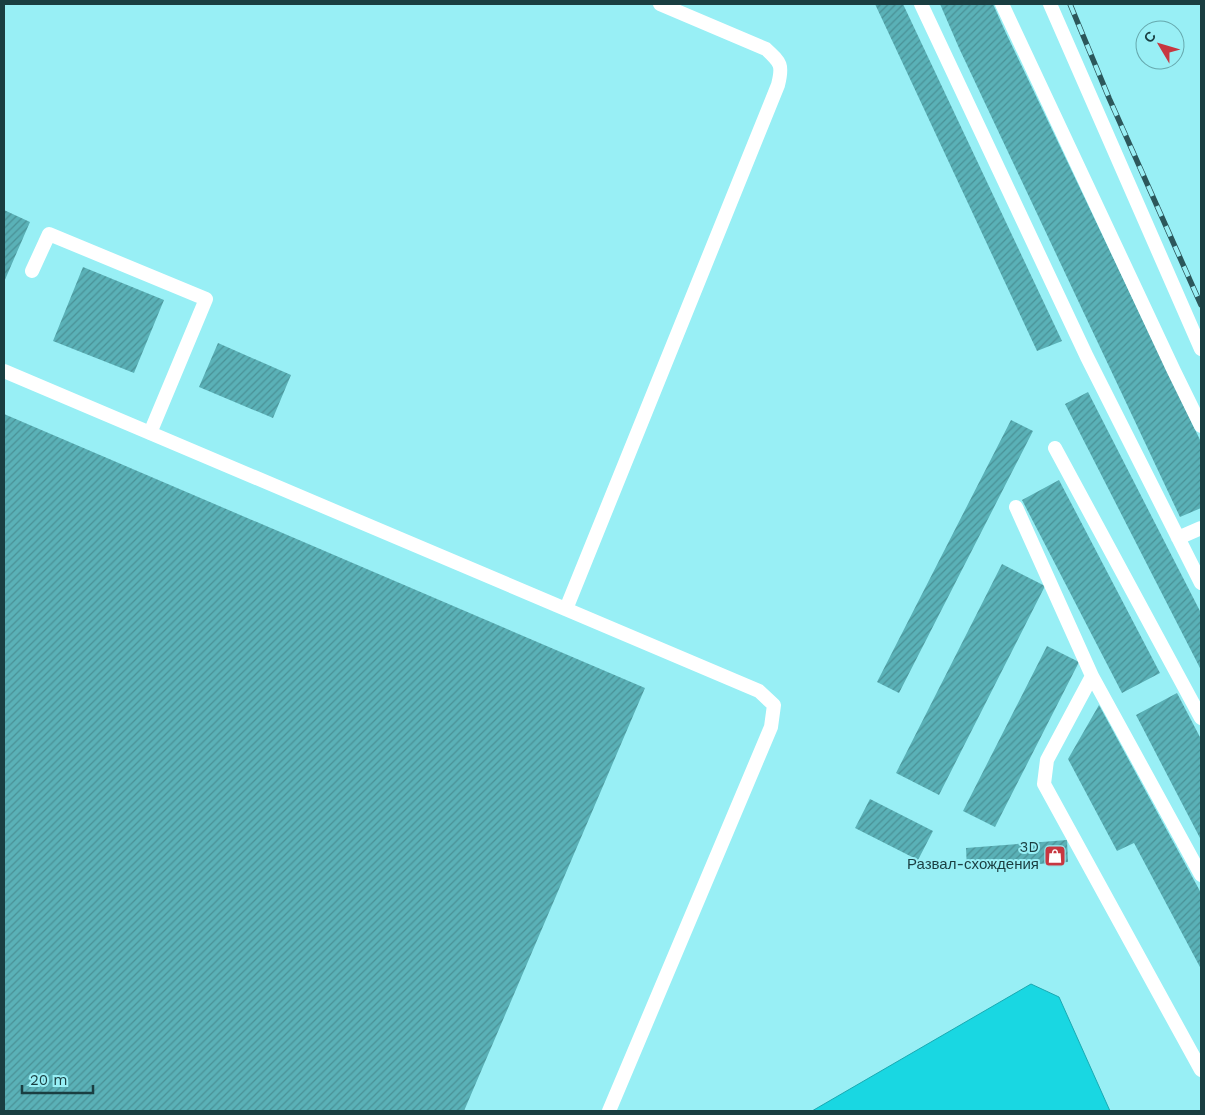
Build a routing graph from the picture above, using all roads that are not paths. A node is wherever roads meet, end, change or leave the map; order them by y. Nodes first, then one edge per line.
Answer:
1 (660, 4) edge
2 (921, 4) edge
3 (1002, 4) edge
4 (1050, 4) edge
5 (32, 271) dead end
6 (1201, 349) edge
7 (4, 371) edge
8 (1201, 426) edge
9 (150, 433) junction
10 (1055, 448) dead end
11 (1016, 507) dead end
12 (1201, 528) edge
13 (1178, 538) junction
14 (1201, 583) edge
15 (566, 609) junction
16 (1092, 676) junction
17 (1201, 718) edge
18 (1201, 876) edge
19 (1201, 1070) edge
20 (610, 1111) edge

1 - 15 lane
2 - 13 lane
3 - 8 lane
4 - 6 lane
5 - 9 lane
7 - 9 lane
9 - 15 lane
10 - 17 lane
11 - 16 lane
12 - 13 lane
13 - 14 lane
15 - 20 lane
16 - 18 lane
16 - 19 lane

